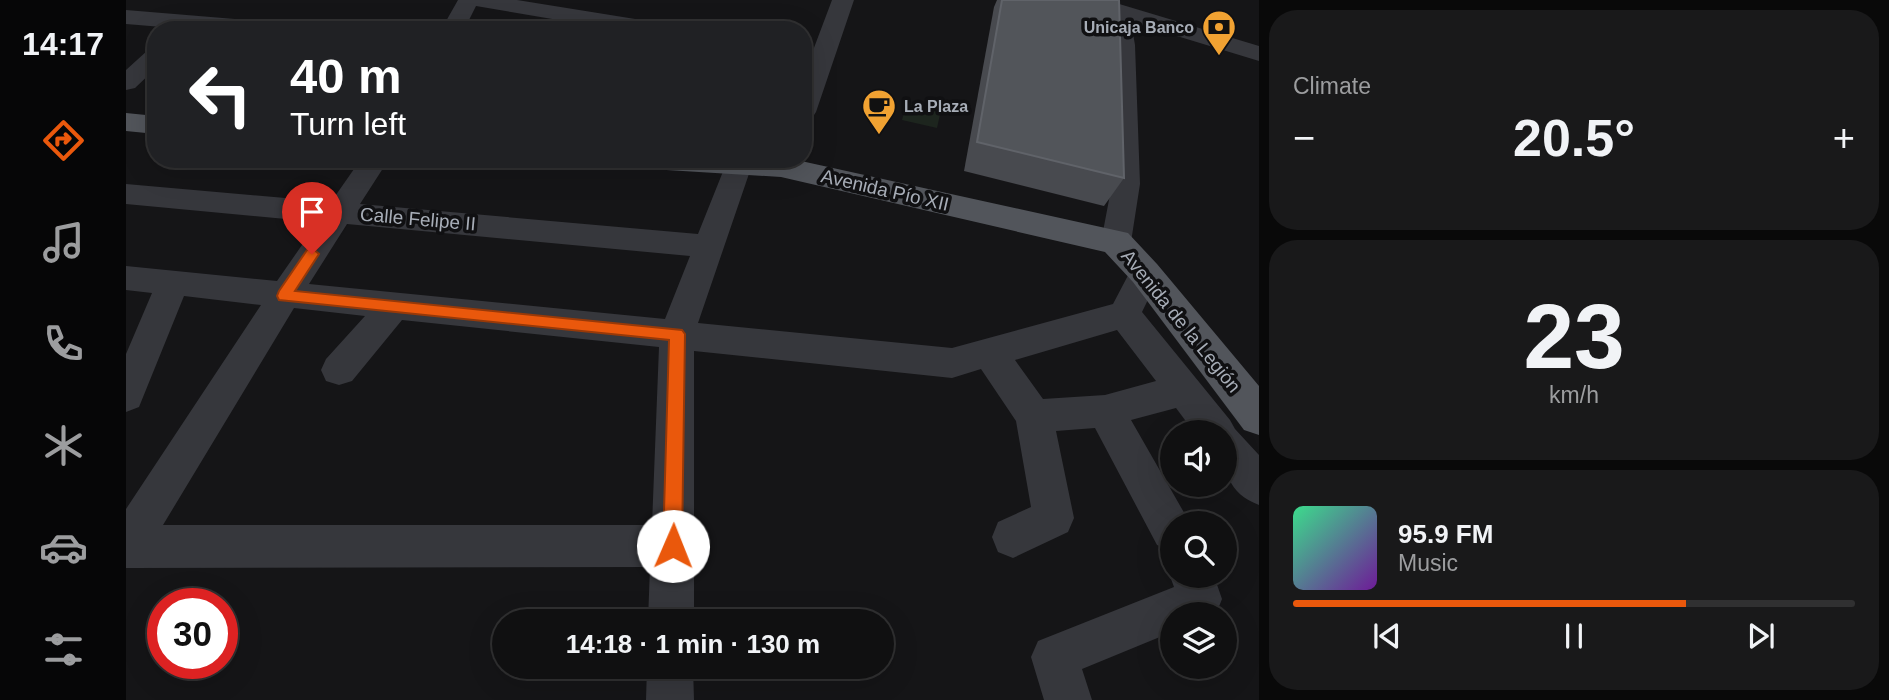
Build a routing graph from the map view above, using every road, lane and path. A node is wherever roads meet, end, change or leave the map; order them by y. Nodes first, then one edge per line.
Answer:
1 (136, 0) edge
2 (216, 0) edge
3 (469, 0) edge
4 (477, 0) edge
5 (844, 0) edge
6 (1059, 0) edge
7 (1083, 0) edge
8 (126, 8) edge
9 (1111, 9) junction
10 (126, 17) edge
11 (153, 21) edge
12 (193, 21) edge
13 (457, 21) edge
14 (605, 21) edge
15 (1259, 54) edge
16 (814, 56) edge
17 (126, 122) edge
18 (147, 124) edge
19 (369, 168) edge
20 (737, 168) edge
21 (804, 168) edge
22 (126, 194) edge
23 (340, 212) junction
24 (1116, 242) junction
25 (709, 246) junction
26 (1145, 273) junction
27 (126, 278) edge
28 (173, 283) junction
29 (284, 296) junction
30 (394, 306) junction
31 (1124, 314) junction
32 (677, 334) junction
33 (989, 352) junction
34 (339, 370) dead end
35 (1183, 390) junction
36 (126, 396) edge
37 (1105, 411) junction
38 (1034, 416) junction
39 (1259, 417) edge
40 (1207, 420) edge
41 (1237, 458) edge
42 (1259, 486) edge
43 (1161, 511) edge
44 (1013, 537) dead end
45 (126, 546) edge
46 (673, 546) junction
47 (1196, 588) edge
48 (671, 609) edge
49 (670, 679) edge
50 (670, 700) edge
51 (1068, 700) edge

1 - 8 street
2 - 12 street
3 - 13 street
4 - 14 street
5 - 16 street
6 - 9 street
7 - 9 street
9 - 15 street
9 - 24 street, Avenida de la Legión
10 - 11 street
17 - 18 main road
19 - 23 street
20 - 25 street
21 - 24 main road, Avenida Pío XII
22 - 23 street, Calle Felipe II
23 - 25 street, Calle Felipe II
23 - 29 street
24 - 26 main road, Avenida de la Legión
25 - 32 street
26 - 31 street
26 - 39 main road, Avenida de la Legión
27 - 28 street
28 - 29 street
28 - 36 street
29 - 30 street
29 - 45 street
30 - 32 street
30 - 34 street
31 - 33 street
31 - 35 street, Avenida de la Legión
32 - 33 street
32 - 46 street
33 - 38 street
35 - 37 street
35 - 40 street, Avenida de la Legión
37 - 38 street
37 - 43 street
38 - 44 street
41 - 42 street
45 - 46 street
46 - 48 street
47 - 51 street
49 - 50 street

